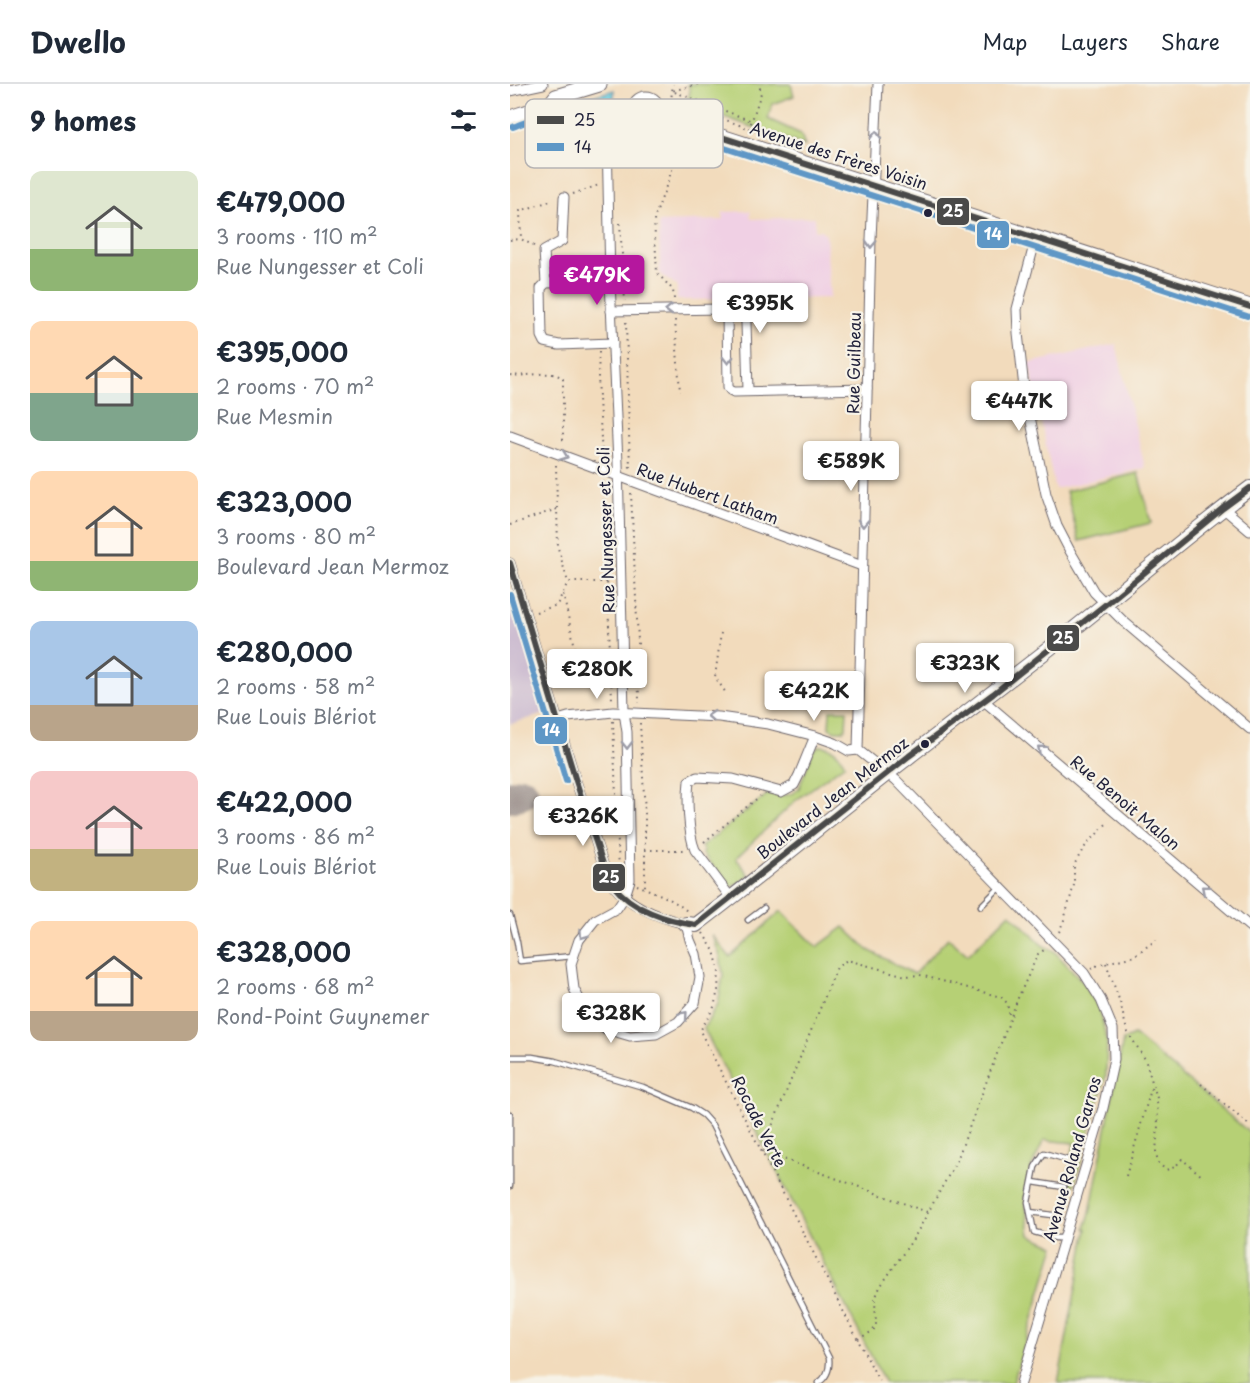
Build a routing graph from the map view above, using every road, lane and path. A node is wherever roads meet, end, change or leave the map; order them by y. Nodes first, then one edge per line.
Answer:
1 (543, 84) edge
2 (599, 84) edge
3 (698, 84) edge
4 (759, 84) edge
5 (878, 84) edge
6 (510, 91) edge
7 (554, 99) edge
8 (693, 99) edge
9 (723, 110) edge
10 (525, 114) edge
11 (510, 118) edge
12 (723, 119) edge
13 (752, 121) junction
14 (749, 129) junction
15 (723, 138) edge
16 (794, 146) dead end
17 (607, 168) edge
18 (672, 168) edge
19 (602, 184) dead end
20 (874, 186) junction
21 (564, 197) junction
22 (620, 221) dead end
23 (1036, 238) junction
24 (521, 239) junction
25 (510, 240) edge
26 (544, 250) junction
27 (610, 281) junction
28 (546, 283) junction
29 (1250, 307) edge
30 (675, 310) junction
31 (611, 311) junction
32 (625, 311) junction
33 (727, 312) junction
34 (602, 343) junction
35 (613, 343) junction
36 (510, 375) edge
37 (867, 389) junction
38 (680, 392) dead end
39 (748, 392) junction
40 (510, 436) edge
41 (559, 455) junction
42 (816, 455) dead end
43 (865, 458) junction
44 (603, 471) junction
45 (618, 476) junction
46 (630, 481) junction
47 (1250, 488) edge
48 (1223, 508) junction
49 (557, 509) junction
50 (510, 525) edge
51 (1250, 531) edge
52 (510, 563) edge
53 (862, 566) junction
54 (568, 582) junction
55 (607, 582) junction
56 (563, 594) junction
57 (1107, 603) junction
58 (526, 615) junction
59 (721, 633) dead end
60 (610, 663) junction
61 (579, 665) junction
62 (544, 674) junction
63 (726, 693) dead end
64 (983, 700) junction
65 (613, 712) junction
66 (624, 712) junction
67 (642, 714) junction
68 (558, 720) junction
69 (1250, 729) edge
70 (815, 736) junction
71 (858, 750) junction
72 (887, 774) junction
73 (769, 789) junction
74 (1116, 813) junction
75 (645, 850) junction
76 (695, 850) junction
77 (630, 880) junction
78 (1000, 887) junction
79 (645, 888) junction
80 (625, 896) junction
81 (731, 898) junction
82 (981, 906) dead end
83 (764, 908) dead end
84 (510, 915) edge
85 (748, 920) dead end
86 (692, 924) junction
87 (1250, 927) edge
88 (1156, 940) dead end
89 (1054, 942) junction
90 (573, 956) junction
91 (1106, 963) junction
92 (1084, 973) junction
93 (1010, 1018) junction
94 (512, 1057) edge
95 (1152, 1083) junction
96 (1201, 1084) dead end
97 (510, 1114) edge
98 (1250, 1126) edge
99 (762, 1151) junction
100 (1068, 1160) dead end
101 (1126, 1176) dead end
102 (1203, 1177) dead end
103 (1032, 1182) junction
104 (510, 1186) edge
105 (1064, 1188) dead end
106 (927, 1212) junction
107 (1030, 1212) junction
108 (1060, 1216) dead end
109 (1064, 1238) junction
110 (858, 1339) junction
111 (818, 1383) edge
112 (880, 1383) edge
113 (1021, 1383) edge

1 - 6 street
2 - 7 main road
3 - 8 path
4 - 13 path
20 -> 5 street, Rue Guilbeau
9 - 13 path
10 - 11 main road
12 - 14 path
13 - 14 path
14 - 16 path
15 - 20 main road, Avenue des Frères Voisin
17 - 27 street, Rue Nungesser et Coli
18 - 30 path
19 - 21 path
20 - 23 main road, Avenue des Frères Voisin
20 -> 37 street, Rue Guilbeau
21 - 24 path
21 - 26 street
22 - 32 path
23 - 29 main road, Avenue des Frères Voisin
23 - 57 street
24 - 25 path
24 - 26 path
26 - 28 street
27 - 28 street
27 - 31 street, Rue Nungesser et Coli
28 - 34 street
30 -> 32 street
30 - 33 street
30 - 38 path
31 - 32 street
31 - 35 street, Rue Nungesser et Coli
32 - 46 path
33 - 39 street
33 -> 39 street
34 - 35 street
34 - 44 path
35 - 45 street, Rue Nungesser et Coli
36 - 41 path
37 - 39 street
37 - 43 street, Rue Guilbeau
40 - 41 street, Rue Hubert Latham
41 -> 44 street, Rue Hubert Latham
41 - 49 path
42 - 43 path
43 -> 53 street, Rue Guilbeau
44 - 45 street, Rue Hubert Latham
44 - 55 path
45 - 46 street, Rue Hubert Latham
45 - 66 street, Rue Nungesser et Coli
46 - 53 street, Rue Hubert Latham
46 - 67 path
47 - 48 street, Boulevard Jean Mermoz
48 - 51 street
48 - 57 street, Boulevard Jean Mermoz
49 - 50 path
49 - 54 path
52 - 58 street
53 - 71 street, Rue Guilbeau
54 - 55 path
54 - 56 path
55 - 60 path
56 - 58 path
56 - 61 path
57 - 64 street, Boulevard Jean Mermoz
57 - 69 street
58 - 62 street
59 - 63 path
60 - 61 path
60 - 65 path
61 - 62 path
62 - 68 street
64 - 72 street, Boulevard Jean Mermoz
74 -> 64 street, Rue Benoit Malon
65 - 66 street
65 - 68 street
65 - 77 path
66 - 67 street
66 -> 77 street, Rue Nungesser et Coli
70 -> 67 street
67 - 75 path
68 - 80 street
70 - 71 street
70 - 73 street
71 - 72 street
72 - 78 street, Avenue Roland Garros
72 - 81 street, Boulevard Jean Mermoz
73 - 76 path
73 - 76 street
87 -> 74 street, Rue Benoit Malon
74 - 89 path
75 - 76 path
75 - 79 path
76 - 81 street
77 - 79 path, Rocade Verte
77 - 80 street, Rue Nungesser et Coli
78 - 82 lane
78 - 89 street, Avenue Roland Garros
79 - 86 path, Rocade Verte
80 - 86 street
80 -> 90 street
81 - 86 street, Boulevard Jean Mermoz
83 - 85 lane
84 - 90 lane
90 -> 86 street
86 - 99 path, Rocade Verte
88 - 91 path
89 - 92 street, Avenue Roland Garros
89 - 93 path
91 - 92 path
91 - 95 path
92 - 109 street, Avenue Roland Garros
93 - 99 path
93 - 106 path
94 - 111 lane
95 - 101 path
95 - 102 path
96 - 98 path
97 - 104 lane
99 - 106 path
99 - 110 path, Rocade Verte
100 - 103 lane
103 - 105 lane
103 - 107 lane
106 - 110 path
107 - 108 lane
107 - 109 lane
109 - 113 street, Avenue Roland Garros
110 - 112 path, Rocade Verte

